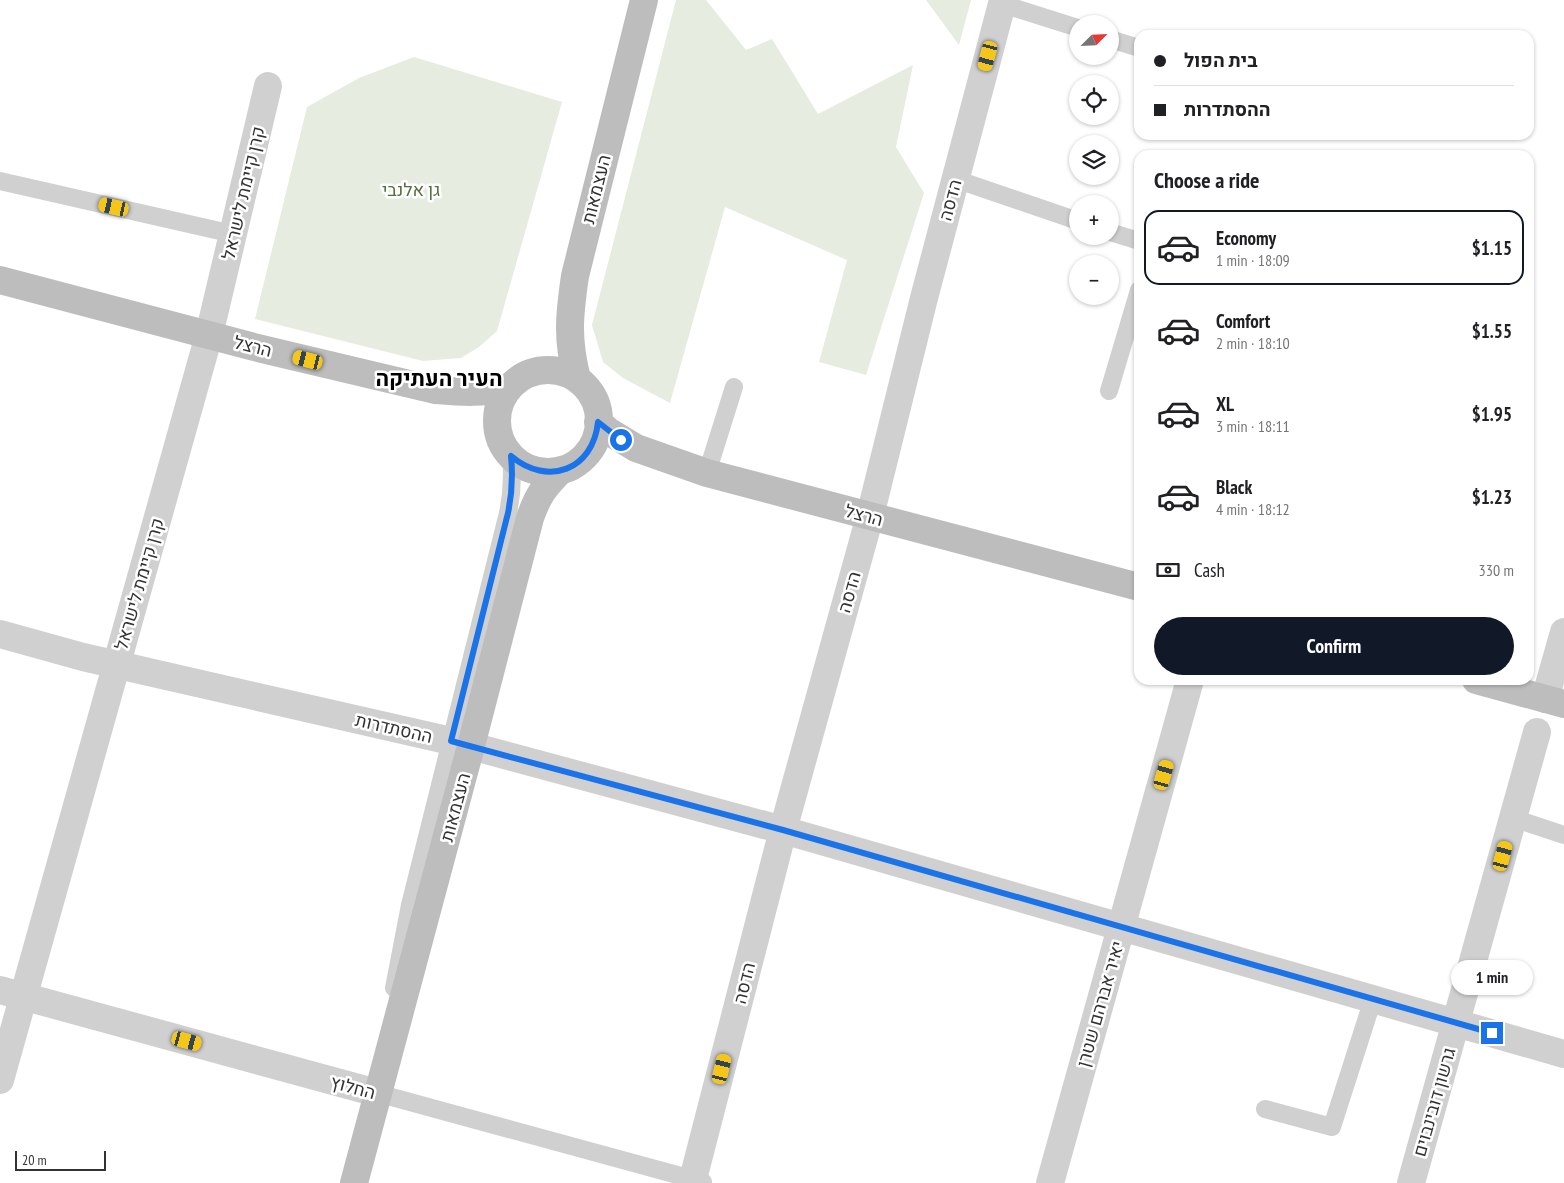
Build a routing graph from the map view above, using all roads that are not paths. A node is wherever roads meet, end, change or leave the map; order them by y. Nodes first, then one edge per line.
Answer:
1 (644, 0) edge
2 (1002, 2) edge
3 (1069, 25) edge
4 (1119, 42) edge
5 (1134, 46) edge
6 (268, 86) dead end
7 (955, 179) junction
8 (0, 181) edge
9 (1069, 218) edge
10 (233, 234) junction
11 (1119, 235) edge
12 (1134, 239) edge
13 (0, 280) edge
14 (1134, 307) edge
15 (209, 335) junction
16 (577, 379) junction
17 (509, 387) junction
18 (734, 388) dead end
19 (1109, 391) dead end
20 (598, 422) junction
21 (511, 456) junction
22 (561, 470) junction
23 (707, 473) junction
24 (870, 516) junction
25 (1134, 586) edge
26 (1564, 632) edge
27 (0, 634) edge
28 (117, 665) junction
29 (1189, 685) edge
30 (1494, 685) edge
31 (1555, 702) edge
32 (1537, 732) dead end
33 (461, 743) junction
34 (1513, 818) junction
35 (783, 830) junction
36 (1564, 835) edge
37 (1121, 927) junction
38 (12, 993) edge
39 (1373, 999) junction
40 (1457, 1023) junction
41 (1564, 1054) edge
42 (0, 1080) edge
43 (377, 1094) junction
44 (1266, 1108) dead end
45 (697, 1182) edge
46 (354, 1183) edge
47 (1050, 1183) edge
48 (1411, 1183) edge

1 - 16 street, העצמאות
2 - 3 lane
2 - 7 street, הדסה
4 - 5 lane
6 - 10 street, קרן קיימת לישראל
7 - 9 lane
7 - 24 street, הדסה
8 - 10 lane
10 - 15 street, קרן קיימת לישראל
11 - 12 lane
13 - 15 street, הרצל
14 - 19 lane
15 - 17 street, הרצל
15 - 28 street, קרן קיימת לישראל
16 - 17 street
16 - 20 street
17 - 21 street
18 - 23 lane
20 - 22 street
20 - 23 street, הרצל
21 - 22 street
21 - 33 lane, העצמאות
22 - 33 street, העצמאות
23 - 24 street, הרצל
24 - 25 street, הרצל
24 - 35 street, הדסה
26 - 31 street
27 - 28 street, ההסתדרות
28 - 33 street, ההסתדרות
28 - 38 street, קרן קיימת לישראל
29 - 37 street, יאיר אברהם שטרן
30 - 31 street
32 - 34 street, גרשון דובינבוים
33 - 35 street, ההסתדרות
33 - 43 street, העצמאות
34 - 36 lane
34 - 40 street, גרשון דובינבוים
35 - 37 street, ההסתדרות
35 - 45 street, הדסה
37 - 39 street, ההסתדרות
37 - 47 street, יאיר אברהם שטרן
38 - 42 street, קרן קיימת לישראל
38 - 43 street, החלוץ
39 - 40 street, ההסתדרות
39 - 44 lane
40 - 41 street, ההסתדרות
40 - 48 street, גרשון דובינבוים
43 - 45 lane, החלוץ
43 - 46 street, העצמאות

